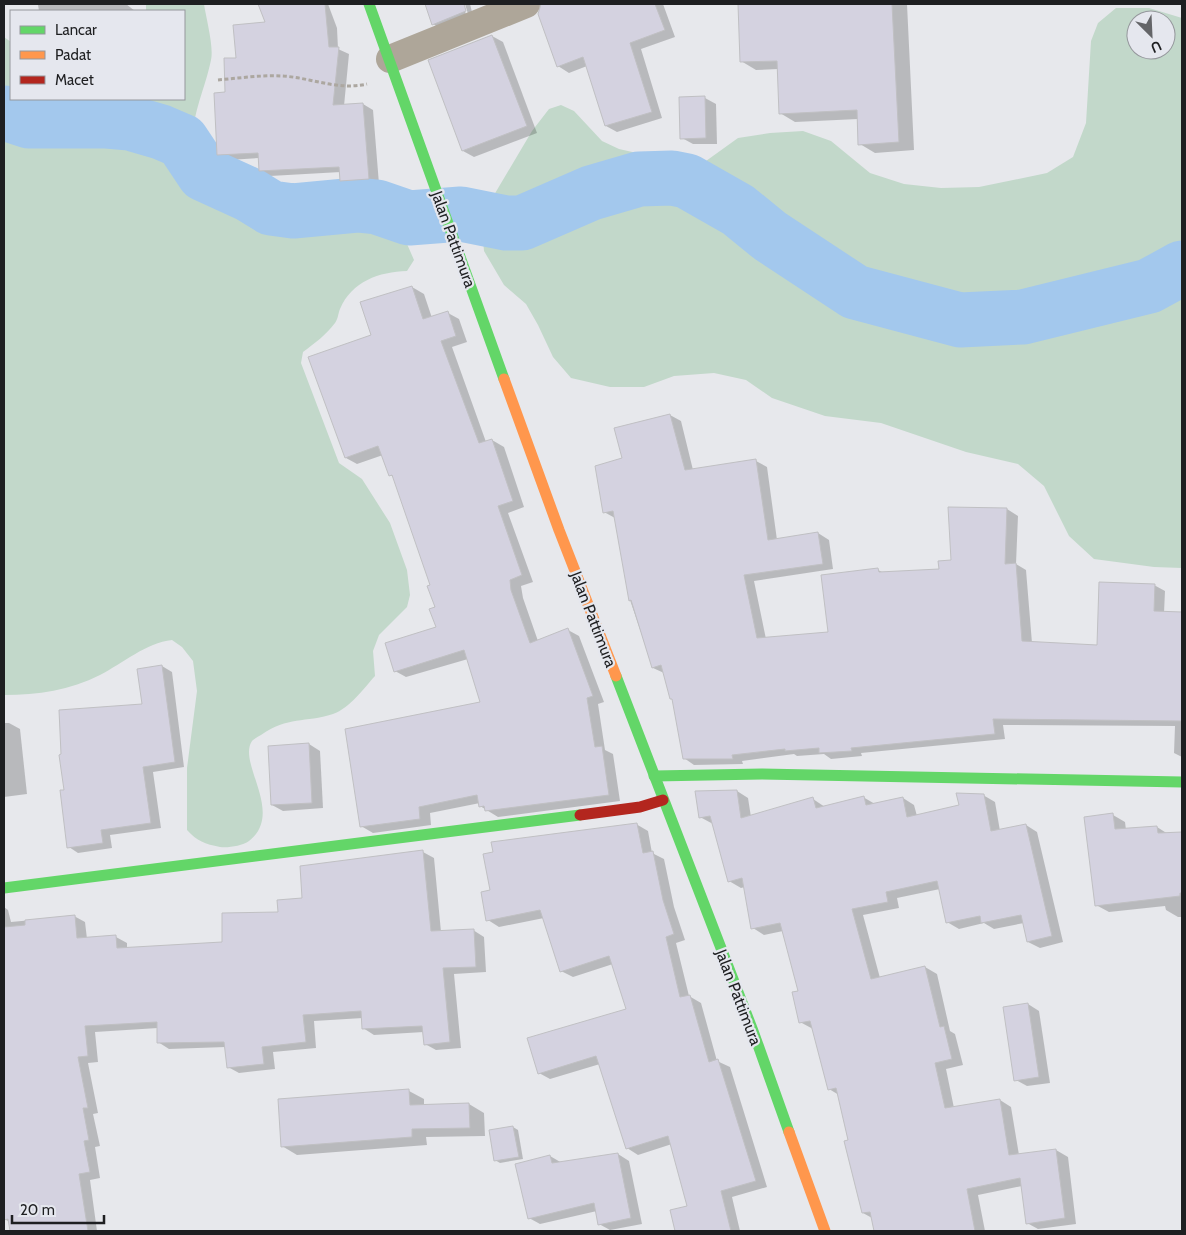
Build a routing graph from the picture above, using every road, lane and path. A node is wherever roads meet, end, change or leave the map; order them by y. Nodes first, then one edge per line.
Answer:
1 (370, 4) edge
2 (526, 4) edge
3 (393, 68) junction
4 (218, 80) dead end
5 (654, 776) junction
6 (1182, 782) edge
7 (663, 800) junction
8 (4, 888) edge
9 (825, 1231) edge

1 - 3 main road, Jalan Pattimura
2 - 3 street
3 - 4 path
3 - 5 main road, Jalan Pattimura
5 - 6 main road
5 - 7 main road, Jalan Pattimura
7 - 8 main road
7 - 9 main road, Jalan Pattimura

